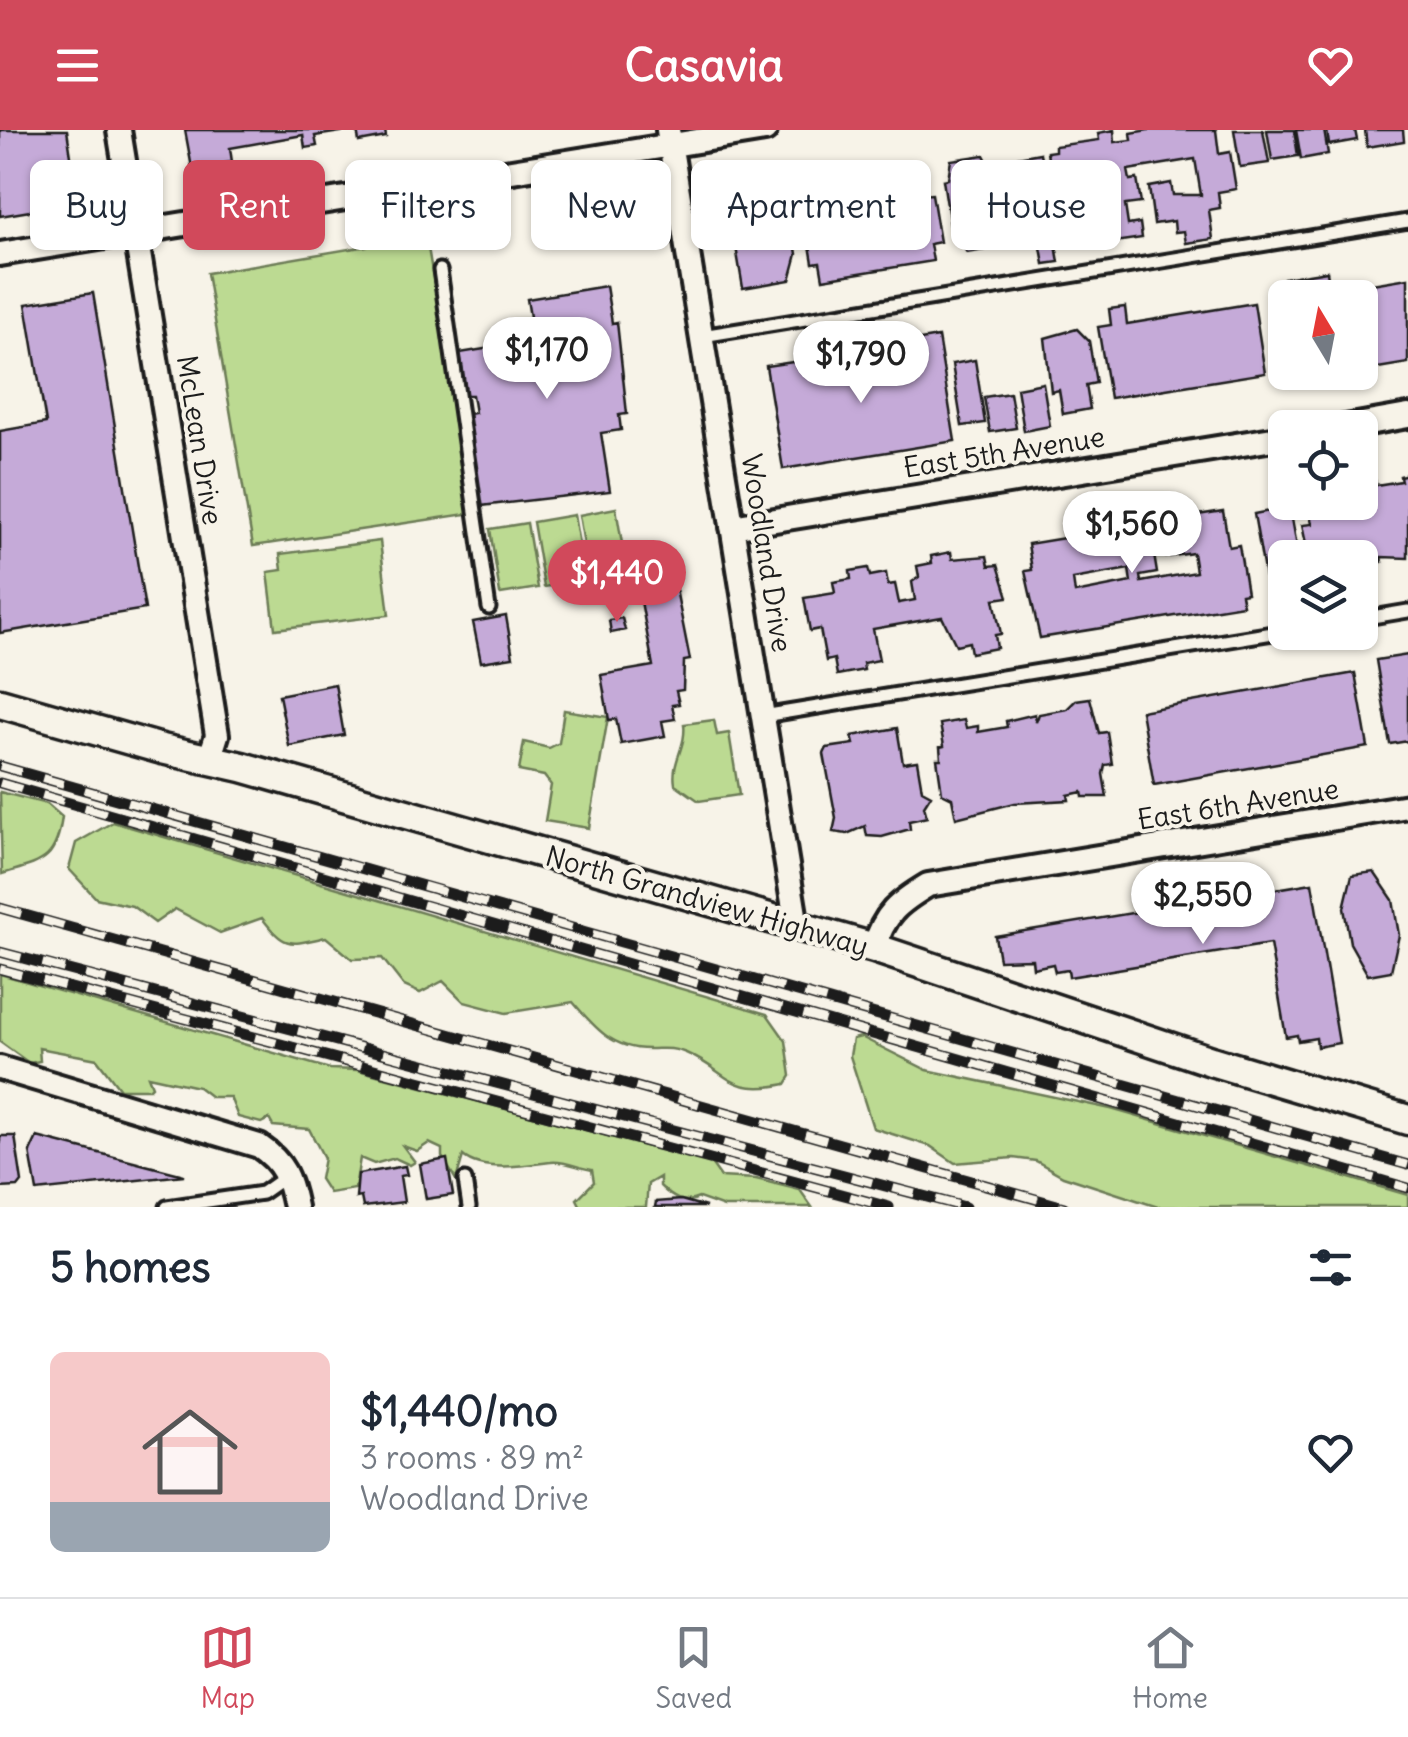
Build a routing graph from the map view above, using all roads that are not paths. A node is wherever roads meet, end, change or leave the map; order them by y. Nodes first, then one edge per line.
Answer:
1 (119, 130) edge
2 (765, 130) edge
3 (669, 138) edge
4 (124, 160) edge
5 (1408, 222) edge
6 (163, 227) edge
7 (30, 249) edge
8 (139, 250) edge
9 (0, 254) edge
10 (440, 270) dead end
11 (700, 336) junction
12 (1408, 416) edge
13 (1378, 421) edge
14 (1268, 439) edge
15 (732, 527) junction
16 (489, 608) dead end
17 (1408, 612) edge
18 (1378, 616) edge
19 (1268, 634) edge
20 (0, 702) edge
21 (762, 716) junction
22 (209, 760) junction
23 (1408, 806) edge
24 (797, 927) junction
25 (874, 948) junction
26 (0, 1068) edge
27 (1408, 1120) edge
28 (282, 1165) junction
29 (464, 1180) dead end
30 (167, 1207) edge
31 (294, 1207) edge
32 (469, 1207) edge

1 - 4 street, McLean Drive
2 - 3 street
3 - 6 street
3 - 11 street, Woodland Drive
5 - 11 lane
7 - 9 street
8 - 22 street, McLean Drive
10 - 16 lane
11 - 15 street, Woodland Drive
12 - 13 street
14 - 15 street, East 5th Avenue
15 - 21 street, Woodland Drive
17 - 18 lane
19 - 21 lane
20 - 22 street, North Grandview Highway
21 - 24 street, Woodland Drive
22 - 24 street, North Grandview Highway
23 - 25 street, East 6th Avenue
24 - 25 street, North Grandview Highway
25 - 27 street, North Grandview Highway
26 - 28 street
28 - 30 lane
28 - 31 street
29 - 32 lane

